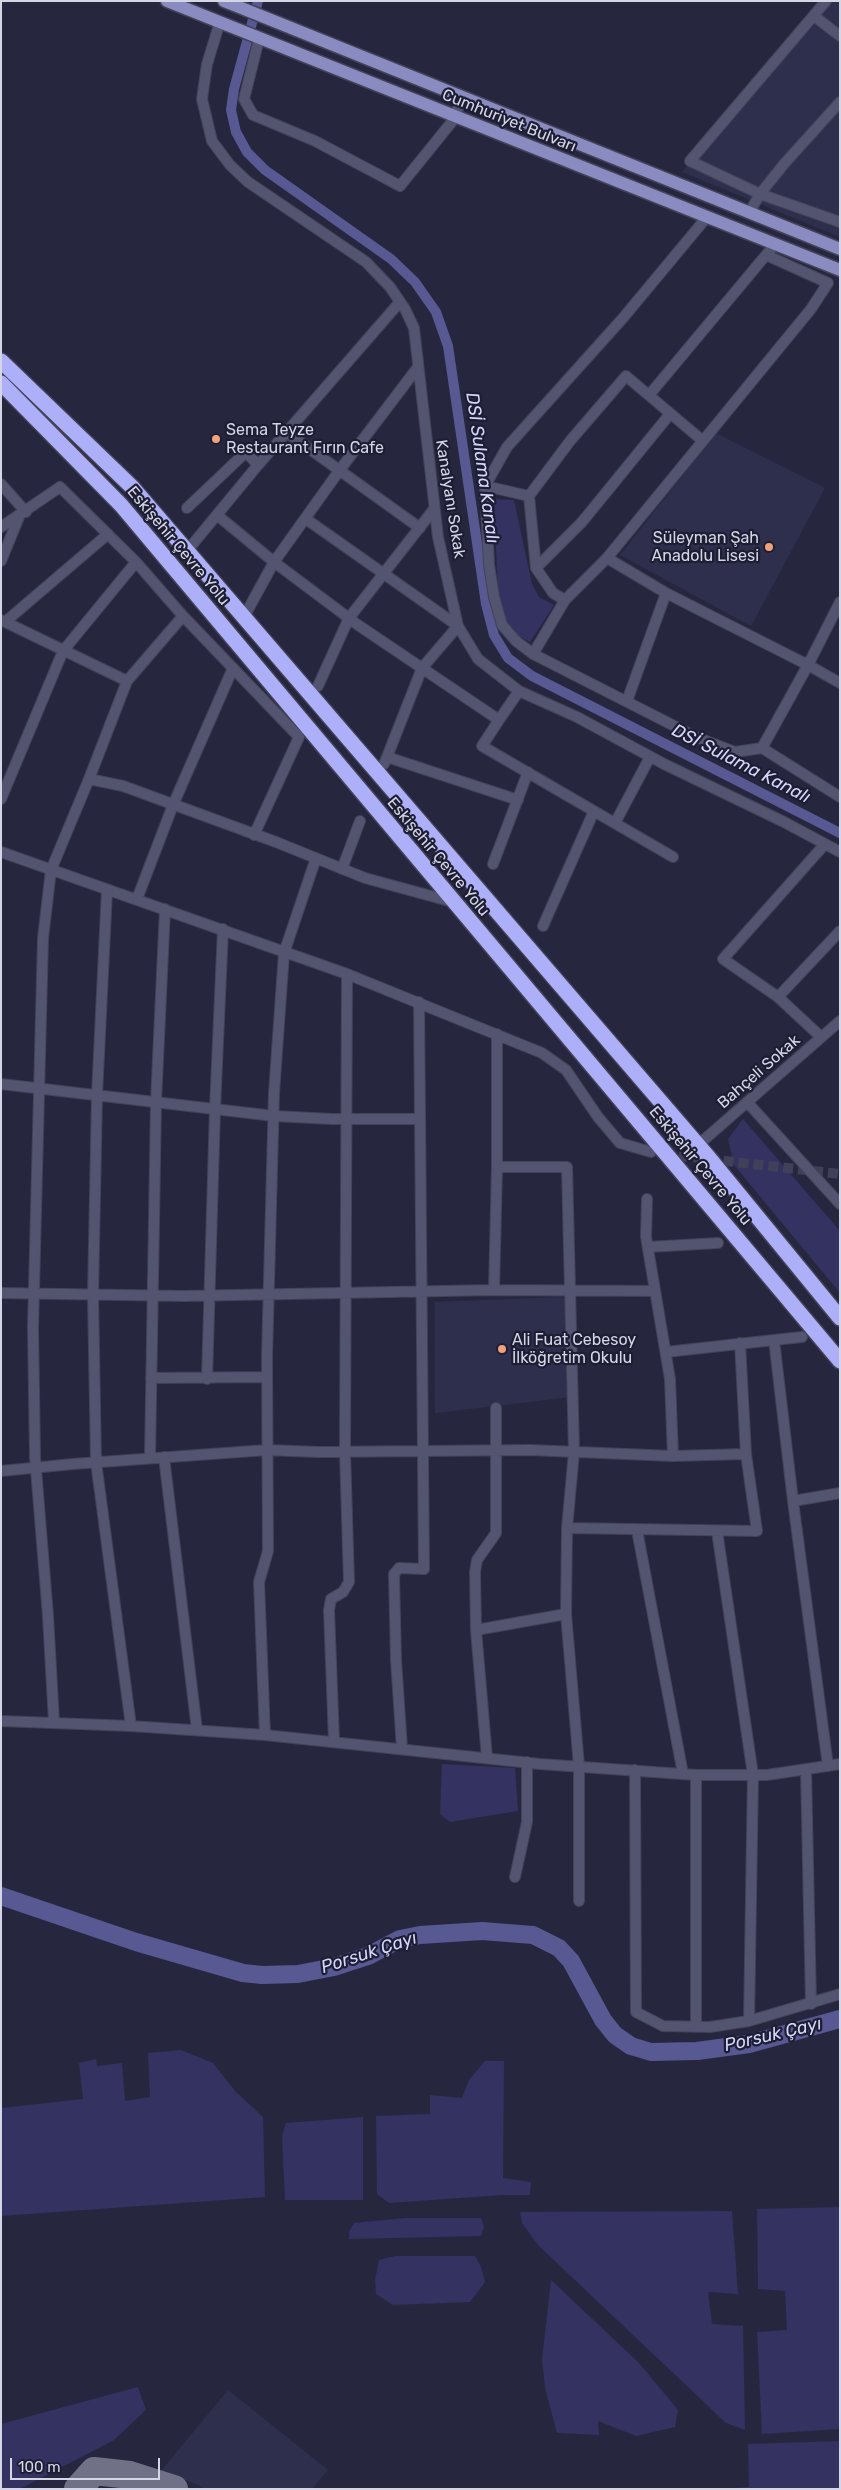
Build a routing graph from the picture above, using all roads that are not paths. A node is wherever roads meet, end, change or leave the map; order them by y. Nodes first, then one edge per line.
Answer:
1 (167, 1) edge
2 (826, 1) edge
3 (226, 2) edge
4 (814, 16) junction
5 (220, 22) junction
6 (252, 36) junction
7 (840, 36) edge
8 (461, 98) junction
9 (840, 102) edge
10 (456, 118) junction
11 (760, 194) junction
12 (749, 213) junction
13 (707, 217) junction
14 (839, 219) edge
15 (739, 230) junction
16 (775, 244) junction
17 (840, 249) edge
18 (766, 255) junction
19 (840, 270) edge
20 (399, 303) junction
21 (1, 362) edge
22 (418, 367) junction
23 (1, 383) edge
24 (650, 394) junction
25 (670, 414) junction
26 (286, 432) junction
27 (703, 441) junction
28 (258, 464) junction
29 (339, 471) junction
30 (1, 484) edge
31 (485, 486) junction
32 (529, 496) junction
33 (187, 508) dead end
34 (434, 509) junction
35 (22, 515) junction
36 (217, 515) junction
37 (306, 519) junction
38 (1, 527) edge
39 (420, 528) junction
40 (108, 534) junction
41 (188, 551) junction
42 (607, 558) junction
43 (1, 561) edge
44 (136, 562) junction
45 (274, 562) junction
46 (536, 568) junction
47 (383, 573) junction
48 (666, 593) junction
49 (565, 600) junction
50 (840, 602) edge
51 (245, 615) junction
52 (183, 616) junction
53 (349, 618) junction
54 (3, 621) edge
55 (458, 626) junction
56 (63, 651) junction
57 (533, 654) junction
58 (808, 665) junction
59 (234, 668) junction
60 (422, 668) junction
61 (127, 681) junction
62 (840, 684) edge
63 (318, 686) dead end
64 (519, 691) junction
65 (626, 701) junction
66 (500, 720) junction
67 (762, 748) junction
68 (650, 757) junction
69 (528, 772) junction
70 (89, 779) junction
71 (840, 796) edge
72 (1, 799) edge
73 (518, 800) junction
74 (174, 805) junction
75 (594, 811) junction
76 (360, 821) dead end
77 (615, 824) junction
78 (254, 834) junction
79 (826, 844) junction
80 (1, 852) edge
81 (840, 852) edge
82 (673, 857) dead end
83 (316, 858) junction
84 (493, 864) dead end
85 (342, 869) junction
86 (50, 870) junction
87 (107, 890) junction
88 (137, 899) junction
89 (453, 902) junction
90 (164, 909) junction
91 (543, 926) dead end
92 (223, 929) junction
93 (840, 931) edge
94 (284, 953) junction
95 (346, 974) junction
96 (778, 997) junction
97 (419, 1002) junction
98 (840, 1021) edge
99 (497, 1034) junction
100 (821, 1037) junction
101 (1, 1084) edge
102 (40, 1087) junction
103 (98, 1094) junction
104 (156, 1102) junction
105 (747, 1102) junction
106 (215, 1109) junction
107 (274, 1116) junction
108 (346, 1119) junction
109 (419, 1119) junction
110 (698, 1145) junction
111 (651, 1152) tunnel mouth
112 (497, 1167) junction
113 (647, 1198) dead end
114 (840, 1204) edge
115 (718, 1243) dead end
116 (648, 1248) junction
117 (494, 1290) junction
118 (569, 1290) junction
119 (655, 1290) junction
120 (422, 1292) junction
121 (1, 1293) edge
122 (34, 1294) junction
123 (93, 1294) junction
124 (346, 1294) junction
125 (152, 1296) junction
126 (211, 1296) junction
127 (268, 1296) junction
128 (840, 1318) edge
129 (802, 1336) dead end
130 (774, 1340) junction
131 (740, 1343) junction
132 (666, 1352) junction
133 (840, 1361) edge
134 (267, 1377) junction
135 (151, 1378) junction
136 (207, 1378) junction
137 (496, 1408) dead end
138 (267, 1450) junction
139 (496, 1450) junction
140 (423, 1451) junction
141 (345, 1452) junction
142 (574, 1452) junction
143 (746, 1454) junction
144 (673, 1456) junction
145 (164, 1457) junction
146 (150, 1458) junction
147 (96, 1462) junction
148 (36, 1467) junction
149 (1, 1471) edge
150 (840, 1493) edge
151 (793, 1501) junction
152 (567, 1528) junction
153 (637, 1530) junction
154 (717, 1531) junction
155 (566, 1614) junction
156 (476, 1630) junction
157 (1, 1721) edge
158 (54, 1722) junction
159 (131, 1726) junction
160 (197, 1730) junction
161 (265, 1735) junction
162 (334, 1741) junction
163 (402, 1748) junction
164 (487, 1758) junction
165 (527, 1762) junction
166 (840, 1764) edge
167 (579, 1766) junction
168 (828, 1766) junction
169 (635, 1770) junction
170 (806, 1770) junction
171 (683, 1774) junction
172 (696, 1774) junction
173 (753, 1775) junction
174 (515, 1877) dead end
175 (579, 1901) dead end
176 (840, 1994) edge
177 (810, 2004) junction
178 (749, 2021) junction
179 (696, 2027) junction

1 - 5 main road, Cumhuriyet Bulvarı
2 - 4 street
3 - 8 main road, Cumhuriyet Bulvarı
4 - 7 street
4 - 11 street
5 - 6 main road, Cumhuriyet Bulvarı
5 - 20 street, Kanalyanı Sokak
6 - 10 main road, Cumhuriyet Bulvarı
6 - 10 street
8 - 10 street
8 - 12 main road, Cumhuriyet Bulvarı
9 - 11 street
10 - 13 main road, Cumhuriyet Bulvarı
11 - 12 street
11 - 14 street
12 - 15 main road
12 - 17 main road, Cumhuriyet Bulvarı
13 - 15 main road, Cumhuriyet Bulvarı
13 - 31 street
15 - 16 main road, Cumhuriyet Bulvarı
16 - 18 street
16 - 19 main road, Cumhuriyet Bulvarı
18 - 24 street
18 - 27 street
20 - 22 street, Kanalyanı Sokak
20 - 26 street
21 - 41 highway, Eskişehir Çevre Yolu
22 - 29 street
22 - 34 street, Kanalyanı Sokak
23 - 89 highway, Eskişehir Çevre Yolu
24 - 25 street
24 - 32 street
25 - 27 street
25 - 46 street
26 - 28 street
26 - 29 street
27 - 42 street
28 - 33 street
28 - 36 street
29 - 37 street
29 - 39 street
30 - 35 street
31 - 32 street
31 - 57 street
32 - 46 street
34 - 39 street
34 - 55 street, Kanalyanı Sokak
35 - 38 street
35 - 40 street
35 - 43 street
36 - 41 street
36 - 45 street
37 - 45 street
37 - 47 street
39 - 47 street
40 - 44 street
40 - 54 street
41 - 51 highway, Eskişehir Çevre Yolu
42 - 48 street
42 - 49 street
44 - 52 street
44 - 56 street
45 - 51 street
45 - 53 street
46 - 49 street
47 - 53 street
47 - 55 street
48 - 58 street
48 - 65 street
49 - 57 street
50 - 58 street
51 - 110 highway, Eskişehir Çevre Yolu
52 - 59 street
52 - 61 street
53 - 60 street
53 - 63 street
54 - 56 street
55 - 60 street
55 - 64 street, Kanalyanı Sokak
56 - 61 street
56 - 72 street
57 - 65 street
58 - 62 street
58 - 67 street
59 - 74 street
59 - 78 street
60 - 66 street
60 - 73 street
61 - 70 street
64 - 66 street
64 - 68 street, Kanalyanı Sokak
65 - 67 street
66 - 69 street
67 - 71 street
68 - 77 street
68 - 79 street, Kanalyanı Sokak
69 - 73 street
69 - 75 street
70 - 74 street
70 - 86 street
73 - 84 street
74 - 78 street
74 - 88 street
75 - 77 street
75 - 91 street
76 - 85 street
77 - 82 street
78 - 83 street
79 - 81 street, Kanalyanı Sokak
79 - 96 street
80 - 86 street
83 - 85 street
83 - 94 street
85 - 89 street
86 - 87 street
86 - 102 street
87 - 88 street
87 - 103 street
88 - 90 street
89 - 133 highway, Eskişehir Çevre Yolu
90 - 92 street
90 - 104 street
92 - 94 street
92 - 106 street
93 - 96 street
94 - 95 street
94 - 107 street
95 - 97 street
95 - 108 street
96 - 100 street
97 - 99 street
97 - 109 street
98 - 100 street, Bahçeli Sokak
99 - 111 street
99 - 112 street
100 - 105 street, Bahçeli Sokak
101 - 102 street
102 - 103 street
102 - 122 street
103 - 104 street
103 - 123 street
104 - 106 street
104 - 125 street
105 - 110 street, Bahçeli Sokak
105 - 114 street
106 - 107 street
106 - 126 street
107 - 108 street
107 - 127 street
108 - 109 street
108 - 124 street
109 - 120 street
110 - 128 highway, Eskişehir Çevre Yolu
112 - 117 street
112 - 118 street
113 - 116 street
115 - 116 street
116 - 119 street
117 - 118 street
117 - 120 street
118 - 119 street
118 - 142 street
119 - 132 street
120 - 124 street
120 - 140 street
121 - 122 street
122 - 123 street
122 - 148 street
123 - 125 street
123 - 147 street
124 - 127 street
124 - 141 street
125 - 126 street
125 - 135 street
126 - 127 street
126 - 136 street
127 - 134 street
129 - 130 street
130 - 131 street
130 - 151 street
131 - 132 street
131 - 143 street
132 - 144 street
134 - 136 street
134 - 138 street
135 - 136 street
135 - 146 street
137 - 139 street
138 - 141 street
138 - 145 street
138 - 161 street
139 - 140 street
139 - 142 street
139 - 156 street
140 - 141 street
140 - 163 street
141 - 162 street
142 - 144 street
142 - 152 street
143 - 144 street
143 - 154 street
145 - 146 street
145 - 160 street
146 - 147 street
147 - 148 street
147 - 159 street
148 - 149 street
148 - 158 street
150 - 151 street
151 - 168 street
152 - 153 street
152 - 155 street
153 - 154 street
153 - 171 street
154 - 173 street
155 - 156 street
155 - 167 street
156 - 164 street
157 - 158 street
158 - 159 street
159 - 160 street
160 - 161 street
161 - 162 street
162 - 163 street
163 - 164 street
164 - 165 street
165 - 167 street
165 - 174 street
166 - 168 street
167 - 169 street
167 - 175 street
168 - 170 street
169 - 171 street
169 - 179 street
170 - 173 street
170 - 177 street
171 - 172 street
172 - 173 street
172 - 179 street
173 - 178 street
176 - 177 street
177 - 178 street
178 - 179 street

